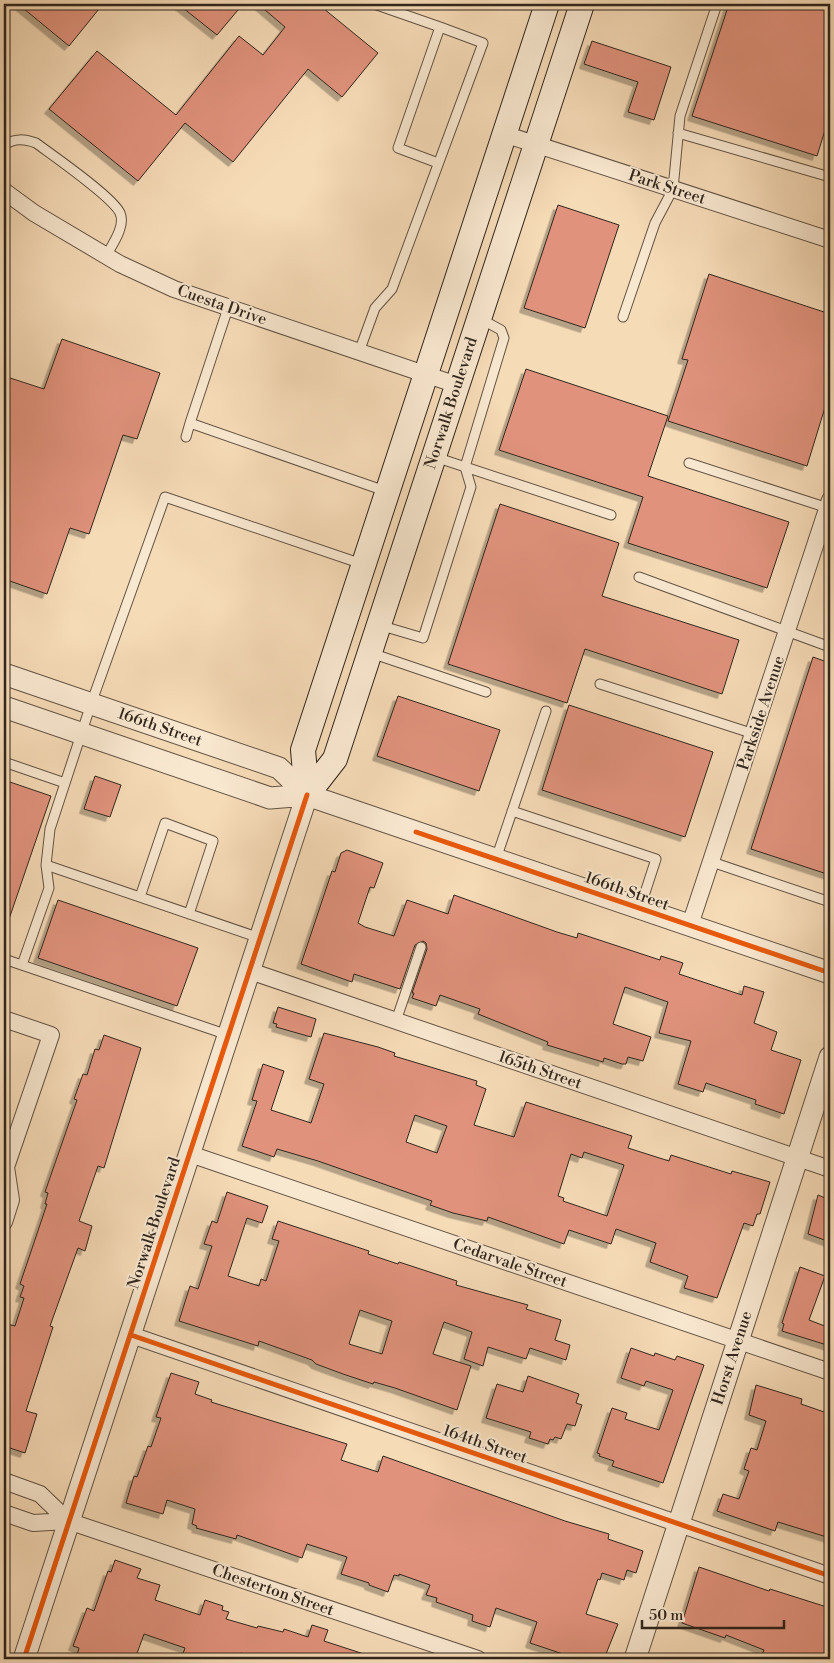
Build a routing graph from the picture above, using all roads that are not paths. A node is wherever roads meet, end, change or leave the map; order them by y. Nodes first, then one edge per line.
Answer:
1 (374, 4) edge
2 (547, 4) edge
3 (582, 4) edge
4 (717, 4) edge
5 (440, 27) junction
6 (678, 133) junction
7 (504, 134) junction
8 (4, 145) edge
9 (536, 145) junction
10 (438, 163) junction
11 (830, 177) edge
12 (673, 189) junction
13 (4, 191) edge
14 (830, 237) edge
15 (106, 256) junction
16 (228, 308) junction
17 (623, 317) dead end
18 (479, 318) junction
19 (358, 352) junction
20 (426, 375) junction
21 (457, 385) junction
22 (190, 423) junction
23 (186, 437) dead end
24 (434, 456) junction
25 (689, 463) dead end
26 (465, 467) junction
27 (388, 492) junction
28 (828, 513) edge
29 (611, 515) dead end
30 (364, 565) junction
31 (639, 577) dead end
32 (378, 624) junction
33 (787, 632) junction
34 (830, 647) edge
35 (369, 653) junction
36 (4, 674) edge
37 (600, 684) dead end
38 (486, 692) dead end
39 (91, 704) junction
40 (4, 707) edge
41 (546, 711) dead end
42 (81, 734) junction
43 (754, 734) junction
44 (4, 762) edge
45 (65, 783) junction
46 (307, 795) junction
47 (512, 811) junction
48 (496, 859) junction
49 (712, 862) junction
50 (46, 865) junction
51 (140, 897) junction
52 (830, 902) edge
53 (640, 908) junction
54 (189, 914) junction
55 (690, 925) junction
56 (260, 938) junction
57 (421, 947) dead end
58 (4, 959) edge
59 (22, 965) junction
60 (250, 971) junction
61 (830, 973) edge
62 (4, 1019) edge
63 (396, 1021) junction
64 (229, 1036) junction
65 (830, 1057) edge
66 (190, 1154) junction
67 (798, 1158) junction
68 (5, 1168) edge
69 (830, 1169) edge
70 (4, 1222) edge
71 (131, 1335) junction
72 (738, 1341) junction
73 (830, 1372) edge
74 (4, 1481) edge
75 (4, 1513) edge
76 (68, 1521) junction
77 (678, 1524) junction
78 (830, 1576) edge
79 (24, 1659) edge
80 (478, 1659) edge
81 (634, 1659) edge

1 - 5 lane
2 - 7 main road, Norwalk Boulevard
3 - 9 main road, Norwalk Boulevard
4 - 6 lane
5 - 10 lane
5 - 10 lane
6 - 11 lane
6 - 12 lane
7 - 9 street, Park Street
7 - 20 main road, Norwalk Boulevard
8 - 15 lane
9 - 12 street, Park Street
9 - 18 main road, Norwalk Boulevard
10 - 19 lane
12 - 14 street, Park Street
12 - 17 lane
13 - 15 street, Cuesta Drive
15 - 16 street, Cuesta Drive
16 - 19 street, Cuesta Drive
16 - 22 lane
18 - 21 main road, Norwalk Boulevard
18 - 26 lane
19 - 20 street, Cuesta Drive
20 - 21 street, Cuesta Drive
20 - 27 main road, Norwalk Boulevard
21 - 24 main road, Norwalk Boulevard
22 - 23 lane
22 - 27 lane
24 - 26 lane
24 - 32 main road, Norwalk Boulevard
25 - 28 lane
26 - 29 lane
26 - 32 lane
27 - 30 main road, Norwalk Boulevard
28 - 33 street, Parkside Avenue
30 - 39 lane
30 - 46 main road, Norwalk Boulevard
31 - 33 lane
32 - 35 main road, Norwalk Boulevard
33 - 34 lane
33 - 43 street, Parkside Avenue
35 - 38 lane
35 - 46 main road, Norwalk Boulevard
36 - 39 street, 166th Street
37 - 43 lane
39 - 42 lane
39 - 46 street, 166th Street
40 - 42 street, 166th Street
41 - 47 lane
42 - 45 lane
42 - 46 street, 166th Street
43 - 49 street, Parkside Avenue
44 - 45 lane
45 - 50 lane
46 - 48 street, 166th Street
46 - 56 street, Norwalk Boulevard
47 - 48 lane
47 - 53 lane
48 - 53 street, 166th Street
49 - 52 lane
49 - 55 street, Parkside Avenue
50 - 51 lane
50 - 59 lane
51 - 54 lane
51 - 54 lane
53 - 55 street, 166th Street
54 - 56 lane
55 - 61 street, 166th Street
56 - 60 street, Norwalk Boulevard
57 - 63 lane
58 - 59 lane
59 - 64 lane
60 - 63 street, 165th Street
60 - 64 street, Norwalk Boulevard
62 - 68 street
63 - 67 street, 165th Street
64 - 66 street, Norwalk Boulevard
65 - 67 street, Horst Avenue
66 - 71 street, Norwalk Boulevard
66 - 72 street, Cedarvale Street
67 - 69 street, 165th Street
67 - 72 street, Horst Avenue
68 - 70 street
71 - 76 street, Norwalk Boulevard
71 - 77 street, 164th Street
72 - 73 street, Cedarvale Street
72 - 77 street, Horst Avenue
74 - 76 street
75 - 76 street
76 - 79 street, Norwalk Boulevard
76 - 80 street, Chesterton Street
77 - 78 street, 164th Street
77 - 81 street, Horst Avenue

